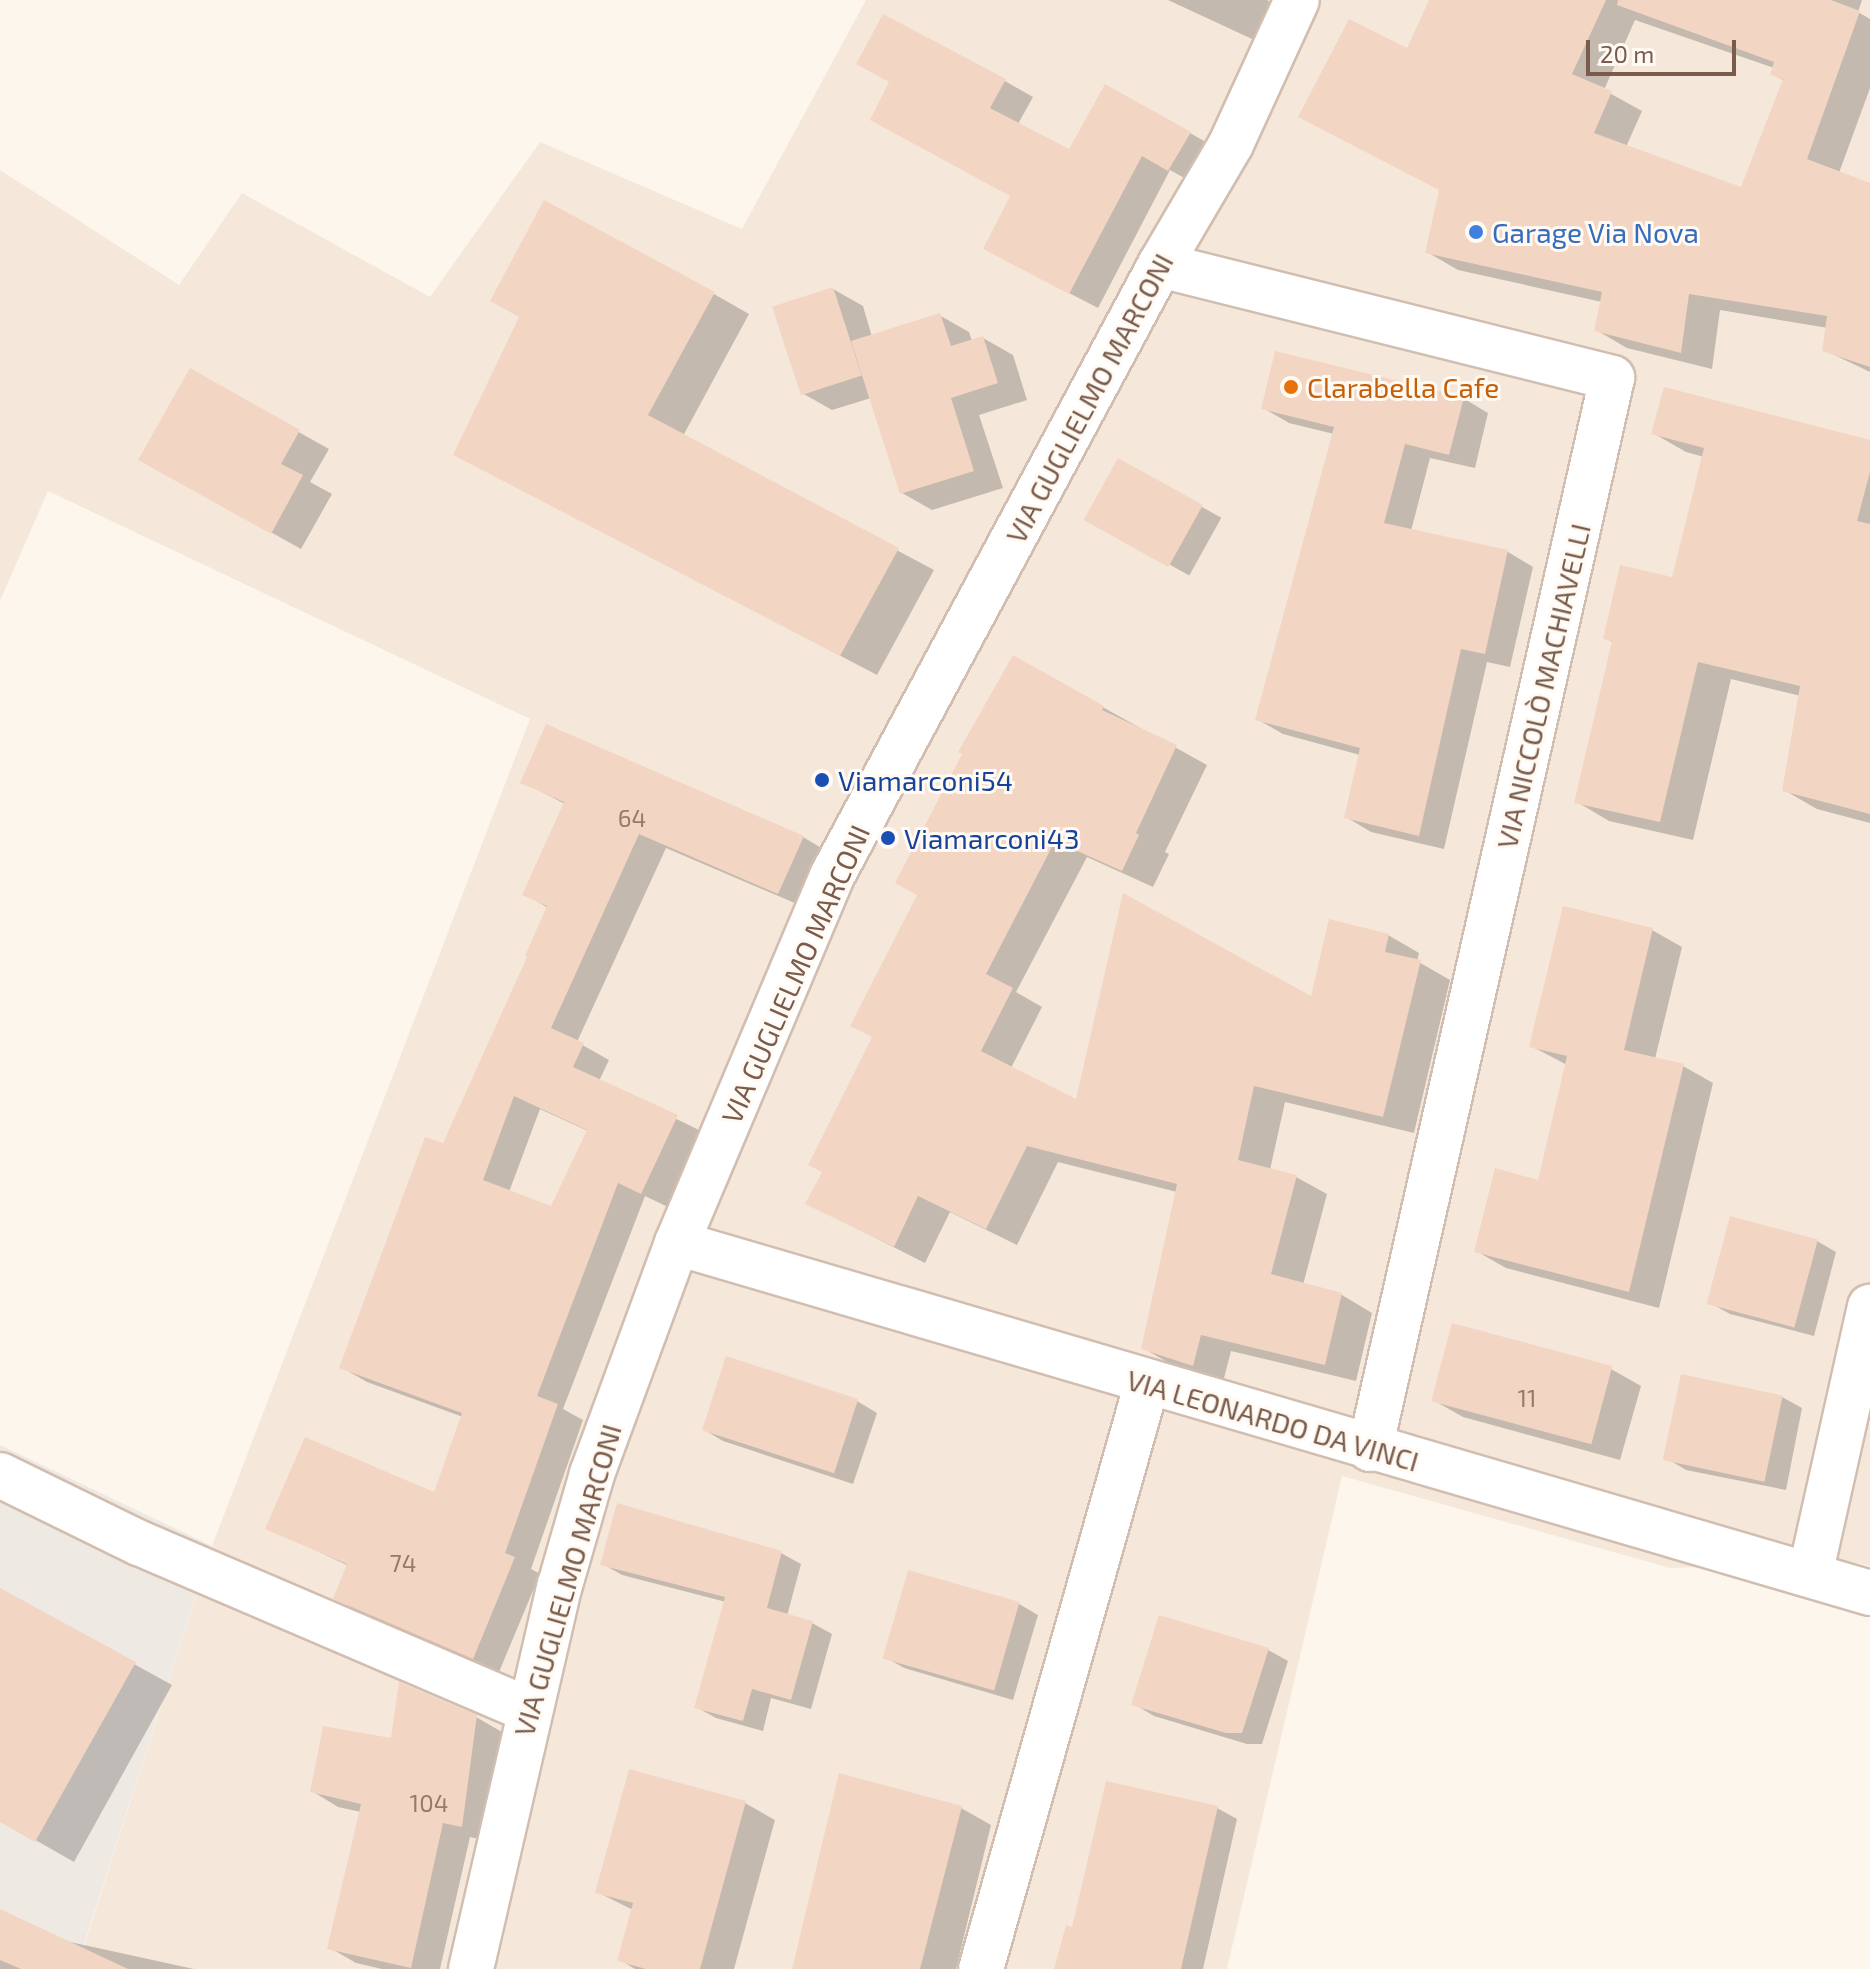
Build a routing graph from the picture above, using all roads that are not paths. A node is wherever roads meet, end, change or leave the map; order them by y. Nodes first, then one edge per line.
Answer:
1 (1297, 0) edge
2 (1160, 265) junction
3 (677, 1243) junction
4 (1870, 1307) edge
5 (1147, 1383) junction
6 (1370, 1449) junction
7 (0, 1475) edge
8 (1810, 1575) junction
9 (1870, 1593) edge
10 (528, 1710) junction
11 (471, 1969) edge
12 (981, 1969) edge

1 - 2 street, VIA GUGLIELMO MARCONI
2 - 3 street, VIA GUGLIELMO MARCONI
2 - 6 street, VIA NICCOLÒ MACHIAVELLI
3 - 5 street, VIA LEONARDO DA VINCI
3 - 10 street, VIA GUGLIELMO MARCONI
4 - 8 street
5 - 6 street, VIA LEONARDO DA VINCI
5 - 12 street
6 - 8 street, VIA LEONARDO DA VINCI
7 - 10 street
8 - 9 street, VIA LEONARDO DA VINCI
10 - 11 street, VIA GUGLIELMO MARCONI

